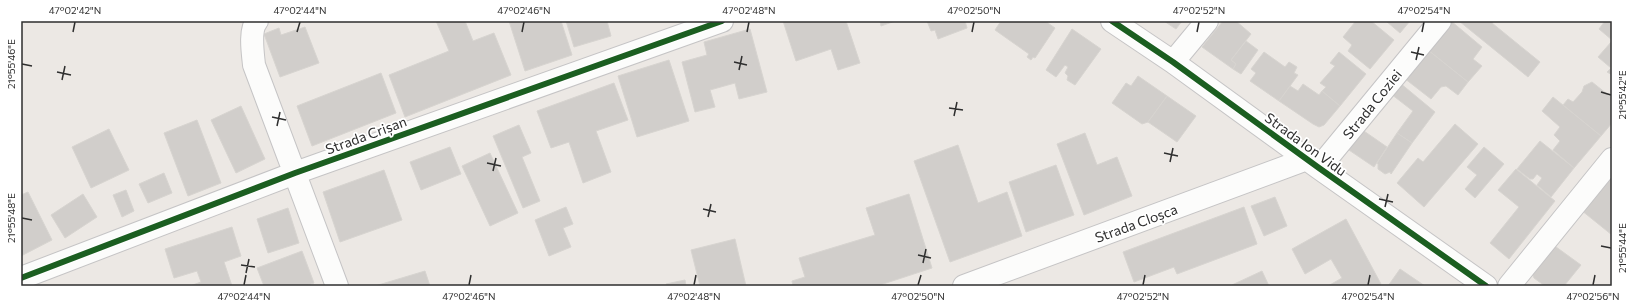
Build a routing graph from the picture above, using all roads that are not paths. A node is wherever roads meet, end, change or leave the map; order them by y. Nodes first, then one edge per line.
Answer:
1 (722, 21) edge
2 (1112, 21) edge
3 (1207, 21) edge
4 (1440, 21) edge
5 (256, 22) edge
6 (1173, 62) junction
7 (1612, 159) edge
8 (1313, 164) junction
9 (295, 173) junction
10 (21, 278) edge
11 (337, 286) edge
12 (964, 286) edge
13 (1486, 286) edge
14 (1509, 286) edge

1 - 9 street, Strada Crișan
2 - 6 street, Strada Ion Vidu
3 - 6 street
4 - 8 street, Strada Coziei
5 - 9 street
6 - 8 street, Strada Ion Vidu
7 - 14 street
8 - 12 street, Strada Cloșca
8 - 13 street, Strada Ion Vidu
9 - 10 street, Strada Crișan
9 - 11 street

